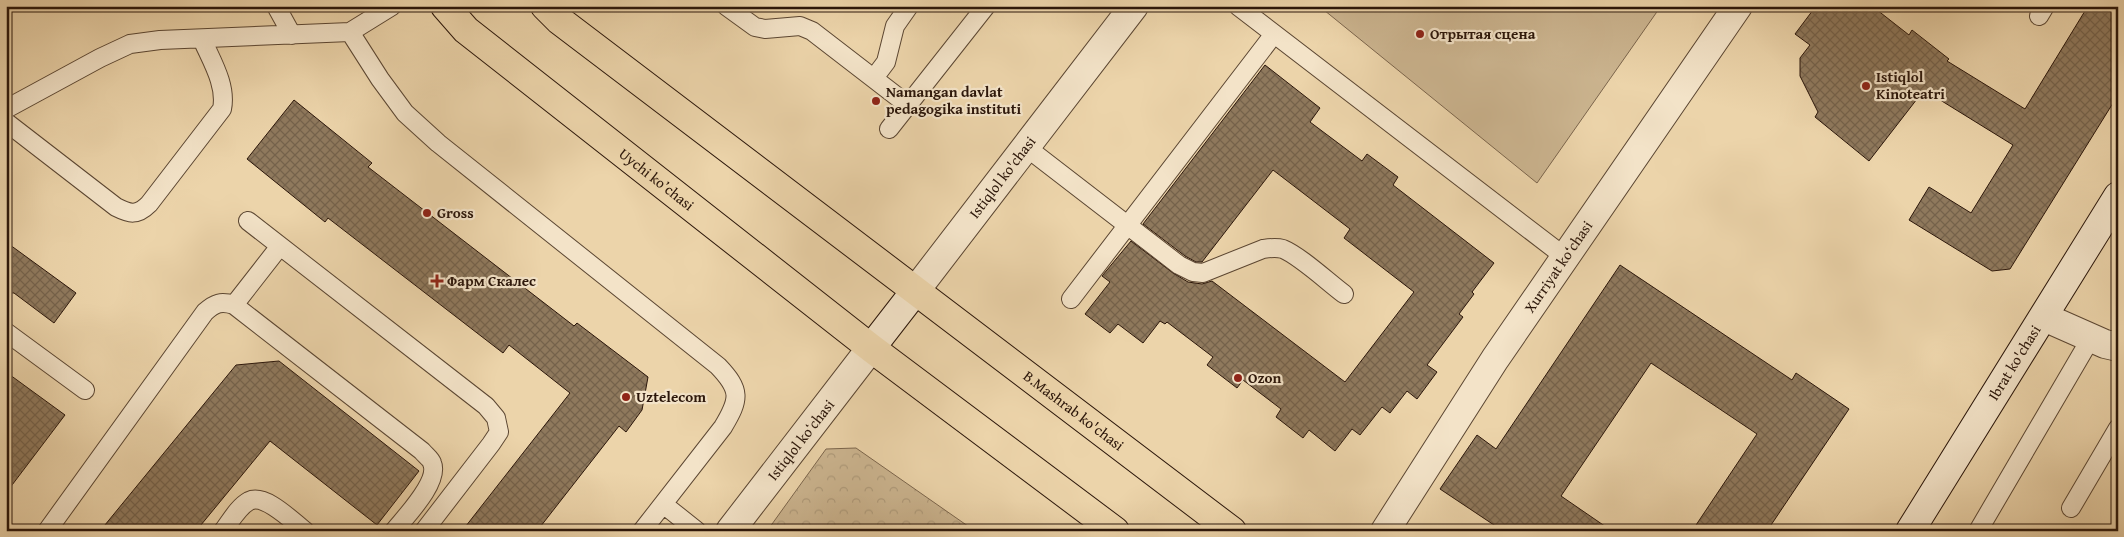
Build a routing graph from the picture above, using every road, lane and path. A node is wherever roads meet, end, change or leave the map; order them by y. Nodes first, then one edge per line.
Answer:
1 (276, 6) edge
2 (392, 6) edge
3 (445, 6) edge
4 (545, 6) edge
5 (726, 6) edge
6 (909, 6) edge
7 (986, 6) edge
8 (1134, 6) edge
9 (1238, 6) edge
10 (1738, 6) edge
11 (350, 32) junction
12 (1274, 34) junction
13 (292, 35) junction
14 (202, 38) junction
15 (874, 78) junction
16 (908, 105) junction
17 (6, 109) edge
18 (6, 122) edge
19 (889, 130) dead end
20 (1026, 147) junction
21 (2118, 196) edge
22 (248, 221) dead end
23 (1128, 225) junction
24 (280, 246) junction
25 (1566, 257) junction
26 (916, 290) junction
27 (1344, 294) dead end
28 (1071, 299) dead end
29 (234, 305) junction
30 (2044, 317) junction
31 (6, 332) edge
32 (2091, 338) junction
33 (2118, 347) edge
34 (871, 348) junction
35 (85, 390) dead end
36 (2118, 428) edge
37 (663, 504) junction
38 (2071, 508) dead end
39 (47, 531) edge
40 (223, 531) edge
41 (305, 531) edge
42 (394, 531) edge
43 (424, 531) edge
44 (642, 531) edge
45 (697, 531) edge
46 (730, 531) edge
47 (1115, 531) edge
48 (1232, 531) edge
49 (1384, 531) edge
50 (1910, 531) edge
51 (1978, 531) edge

1 - 13 lane
2 - 11 lane
3 - 34 main road, Uychi ko’chasi
4 - 26 main road
5 - 15 lane
6 - 15 lane
7 - 16 lane
8 - 20 street, Istiqlol ko'chasi
9 - 12 lane
10 - 25 street, Xurriyat ko‘chasi
11 - 13 lane
11 - 37 lane
12 - 23 lane
12 - 25 lane
13 - 14 lane
14 - 17 lane
14 - 18 lane
15 - 16 lane
16 - 19 lane
20 - 23 lane
20 - 26 street, Istiqlol ko'chasi
21 - 30 street, Ibrat ko'chasi
22 - 24 lane
23 - 27 lane
23 - 28 lane
24 - 29 lane
24 - 43 lane
25 - 49 street, Xurriyat ko‘chasi
26 - 34 street, Istiqlol ko'chasi
26 - 48 main road, B.Mashrab ko'chasi
29 - 39 lane
29 - 42 lane
30 - 32 street
30 - 50 street, Ibrat ko'chasi
31 - 35 lane
32 - 33 street
32 - 51 lane
34 - 46 street, Istiqlol koʻchasi
34 - 47 main road
36 - 38 lane
37 - 44 lane
37 - 45 lane
40 - 41 lane

